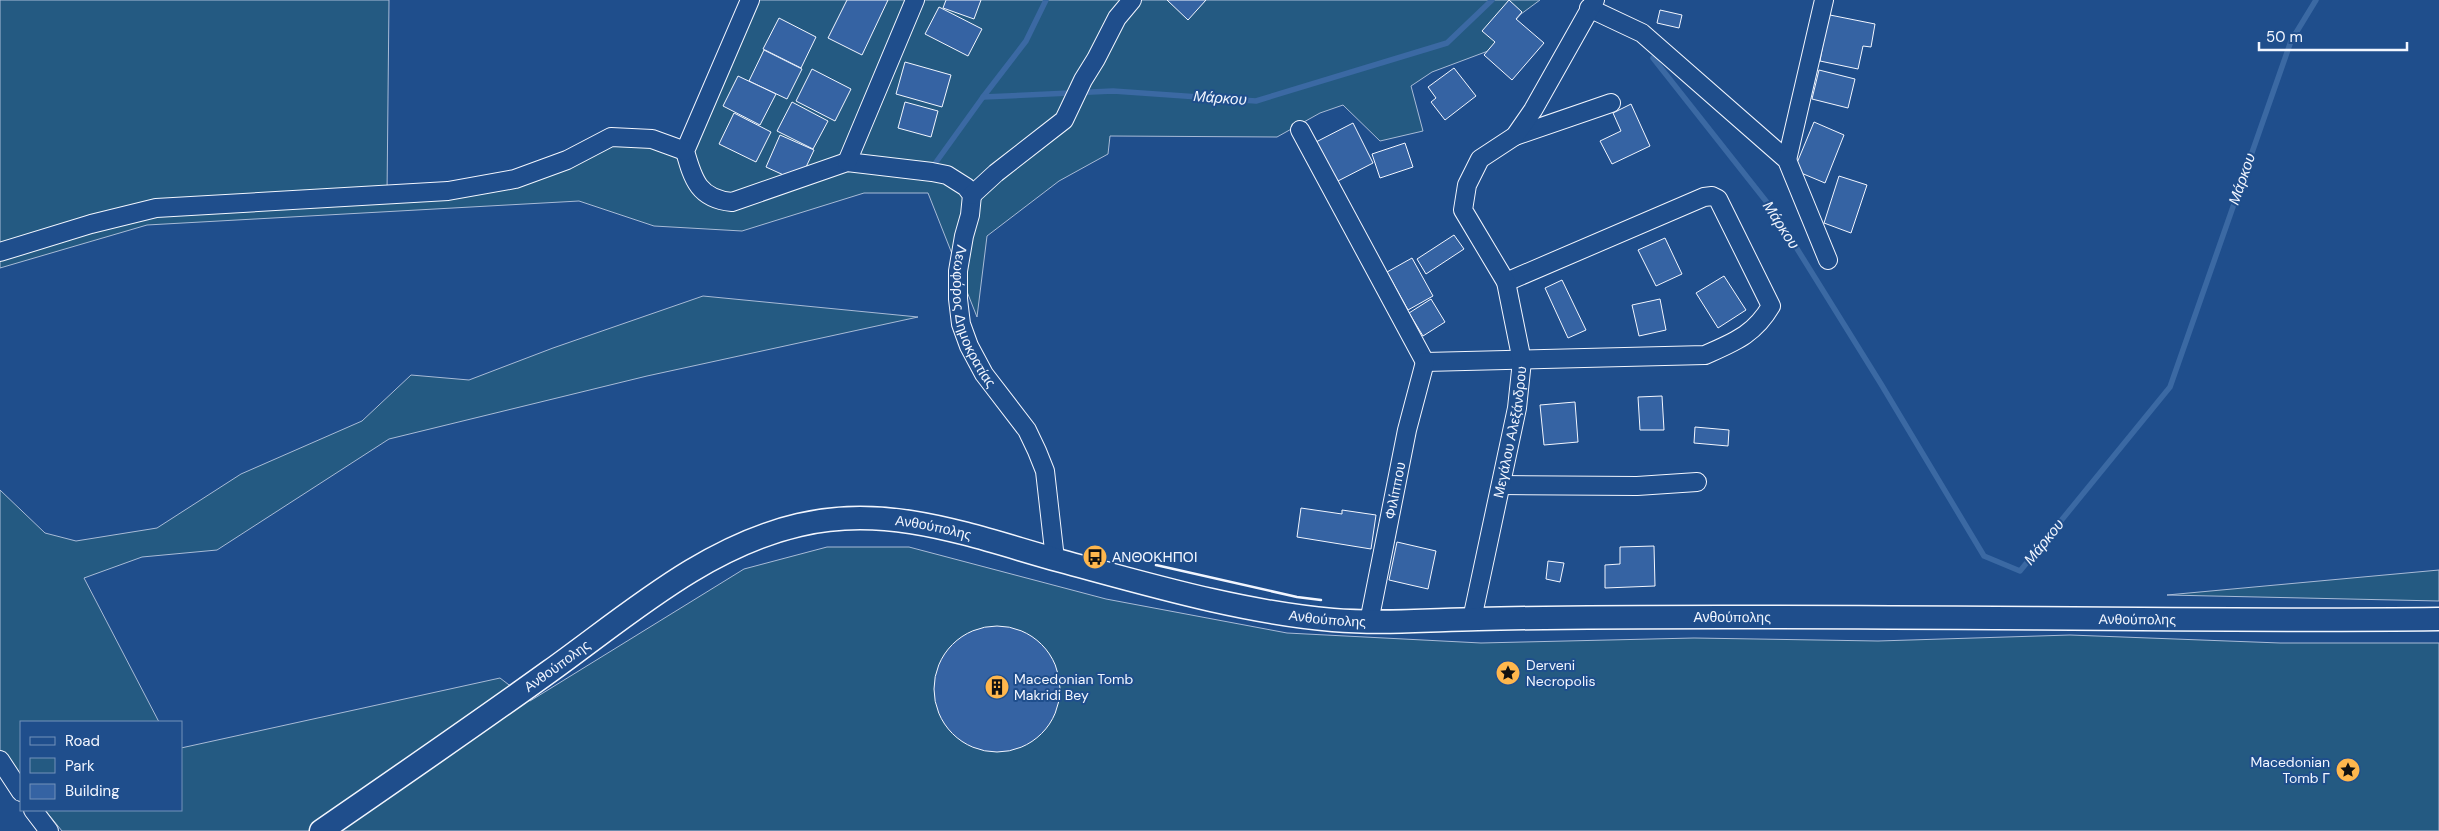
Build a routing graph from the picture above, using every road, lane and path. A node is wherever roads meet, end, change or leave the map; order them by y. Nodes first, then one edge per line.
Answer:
1 (750, 0) edge
2 (915, 0) edge
3 (1132, 0) edge
4 (1824, 0) edge
5 (1592, 4) edge
6 (1611, 103) dead end
7 (1300, 130) dead end
8 (1515, 136) junction
9 (685, 151) junction
10 (1787, 160) junction
11 (847, 162) junction
12 (972, 195) junction
13 (0, 252) edge
14 (1828, 260) dead end
15 (1506, 282) junction
16 (1522, 361) junction
17 (1425, 362) junction
18 (1697, 482) dead end
19 (1501, 485) junction
20 (1055, 559) junction
21 (1472, 619) junction
22 (2439, 620) edge
23 (1370, 622) junction
24 (0, 760) edge
25 (20, 790) edge
26 (34, 811) edge
27 (49, 831) edge
28 (321, 831) edge

1 - 9 street
2 - 11 street
3 - 12 street
4 - 10 street
5 - 8 street, Μεγάλου Αλεξάνδρου
5 - 10 street
6 - 8 street
7 - 17 street
8 - 15 street, Μεγάλου Αλεξάνδρου
9 - 11 street
9 - 13 street
10 - 14 street
11 - 12 street
12 - 20 street, Λεωφόρος Δημοκρατίας
15 - 16 street, Μεγάλου Αλεξάνδρου
15 - 16 street
16 - 17 street
16 - 19 street, Μεγάλου Αλεξάνδρου
17 - 23 street, Φιλίππου
18 - 19 street
19 - 21 street, Μεγάλου Αλεξάνδρου
20 - 23 street, Ανθούπολης
20 - 28 street, Ανθούπολης
21 - 22 street, Ανθούπολης
21 - 23 street, Ανθούπολης
24 - 25 street
26 - 27 street

